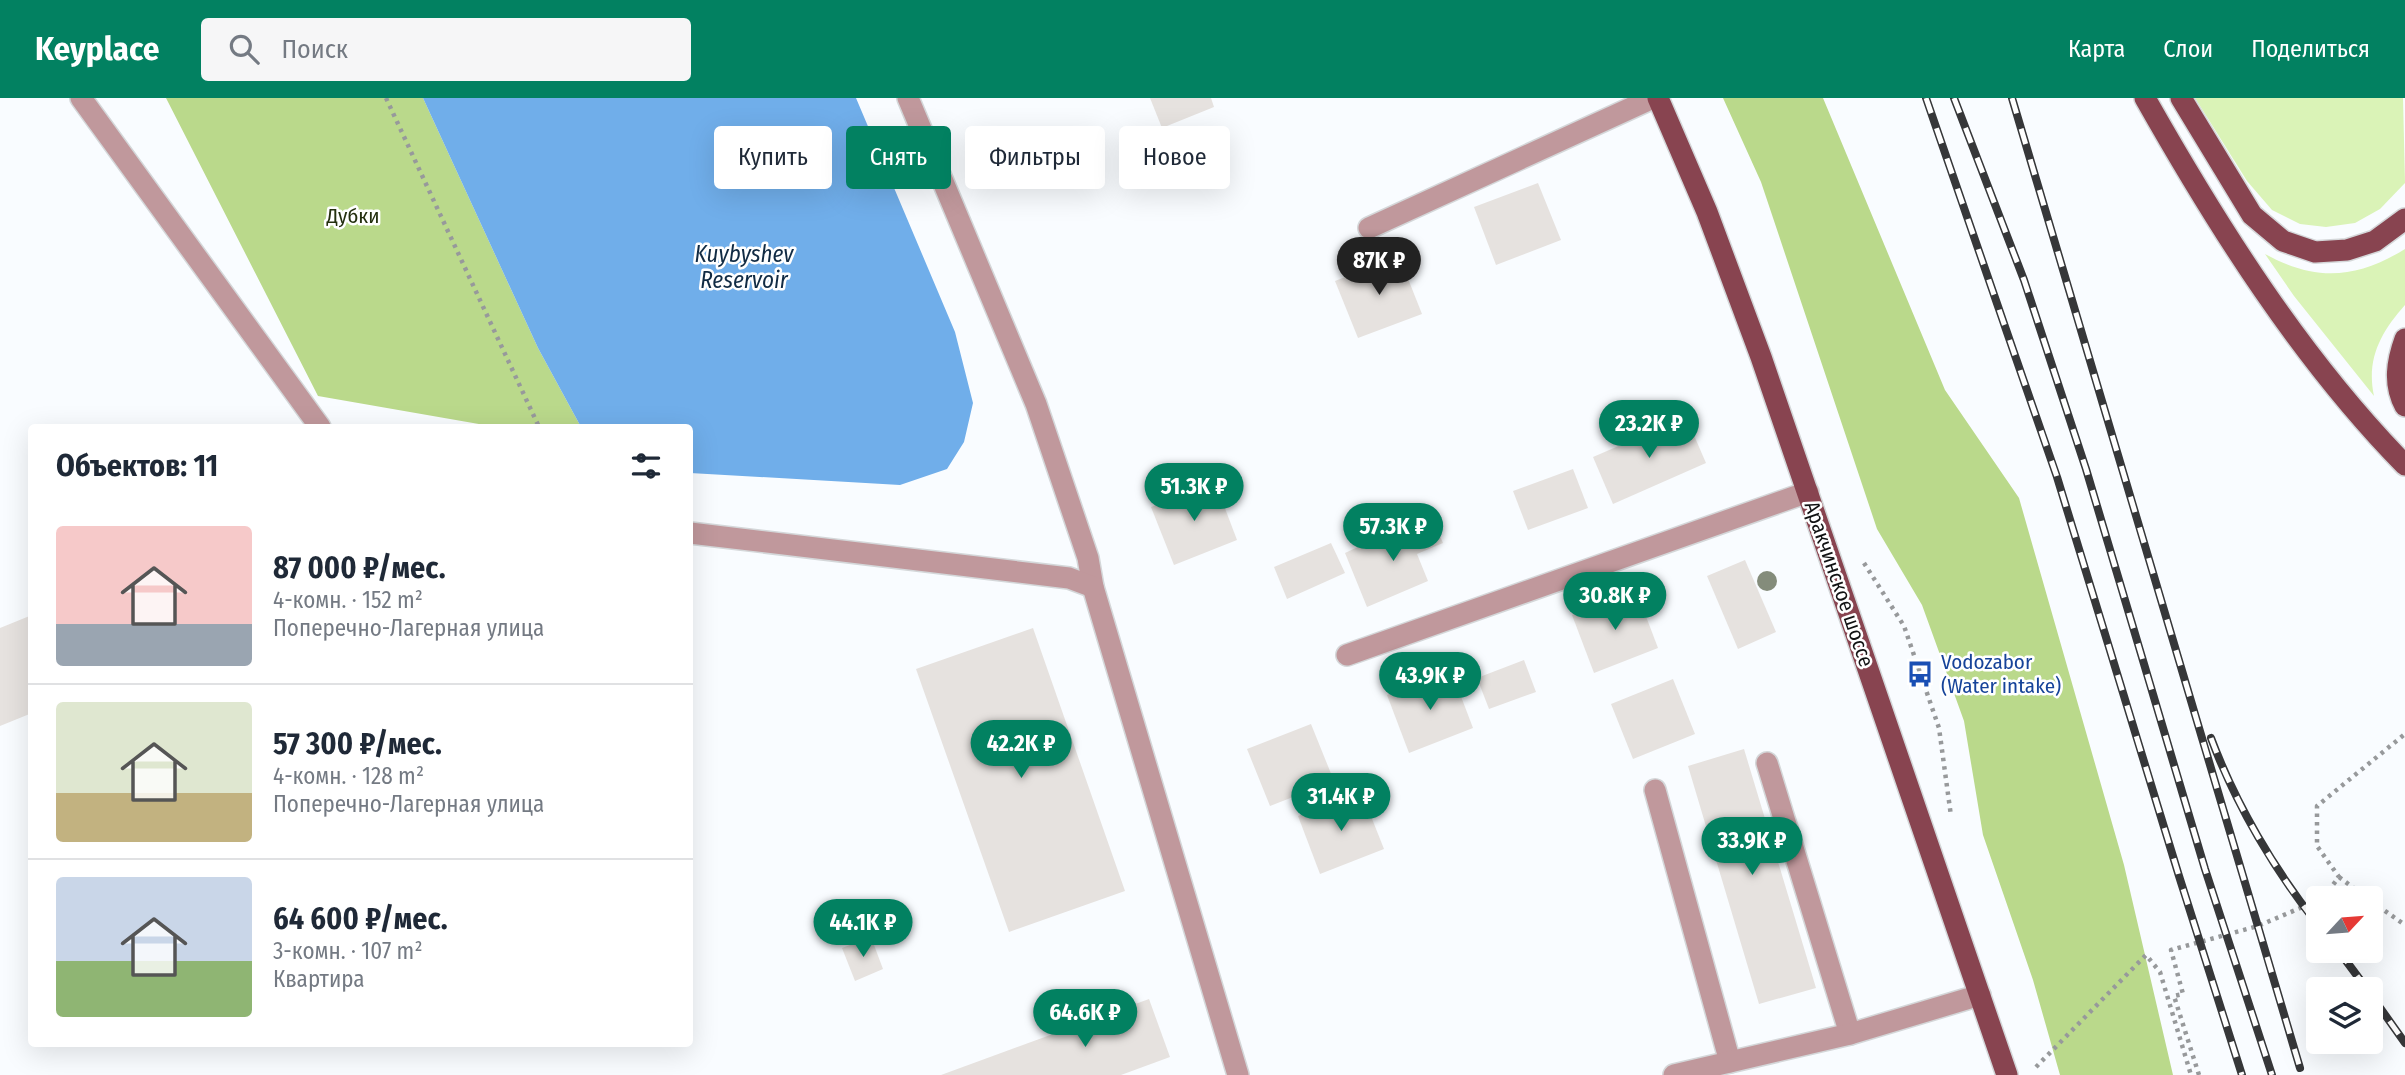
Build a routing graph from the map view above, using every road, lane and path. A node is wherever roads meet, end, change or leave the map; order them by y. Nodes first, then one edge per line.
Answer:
1 (81, 98) edge
2 (386, 98) edge
3 (908, 98) edge
4 (1656, 98) edge
5 (2145, 98) edge
6 (2181, 98) edge
7 (2405, 219) edge
8 (1369, 229) dead end
9 (2405, 339) edge
10 (2405, 405) edge
11 (318, 424) edge
12 (538, 424) edge
13 (2405, 465) edge
14 (1808, 492) junction
15 (693, 533) edge
16 (1093, 587) junction
17 (1347, 655) dead end
18 (2405, 734) edge
19 (1767, 763) dead end
20 (1655, 790) dead end
21 (2339, 877) junction
22 (2332, 886) edge
23 (2351, 886) edge
24 (2306, 905) edge
25 (2384, 910) edge
26 (2405, 925) edge
27 (1980, 995) junction
28 (1850, 1034) junction
29 (1730, 1062) junction
30 (2036, 1067) dead end
31 (1238, 1075) edge
32 (1674, 1075) edge
33 (2007, 1075) edge
34 (2191, 1075) edge
35 (2199, 1075) edge

1 - 11 street
2 - 12 path
3 - 16 street
4 - 8 street
4 - 14 main road, Аракчинское шоссе
5 - 13 main road
6 - 7 main road
9 - 10 main road
14 - 17 street
14 - 27 main road, Аракчинское шоссе
15 - 16 street
16 - 31 street
18 - 21 path
19 - 28 street
20 - 29 street
21 - 22 path
21 - 23 path
24 - 35 path
25 - 26 path
27 - 28 street
27 - 33 main road, Аракчинское шоссе
28 - 29 street
29 - 32 street
30 - 34 path

